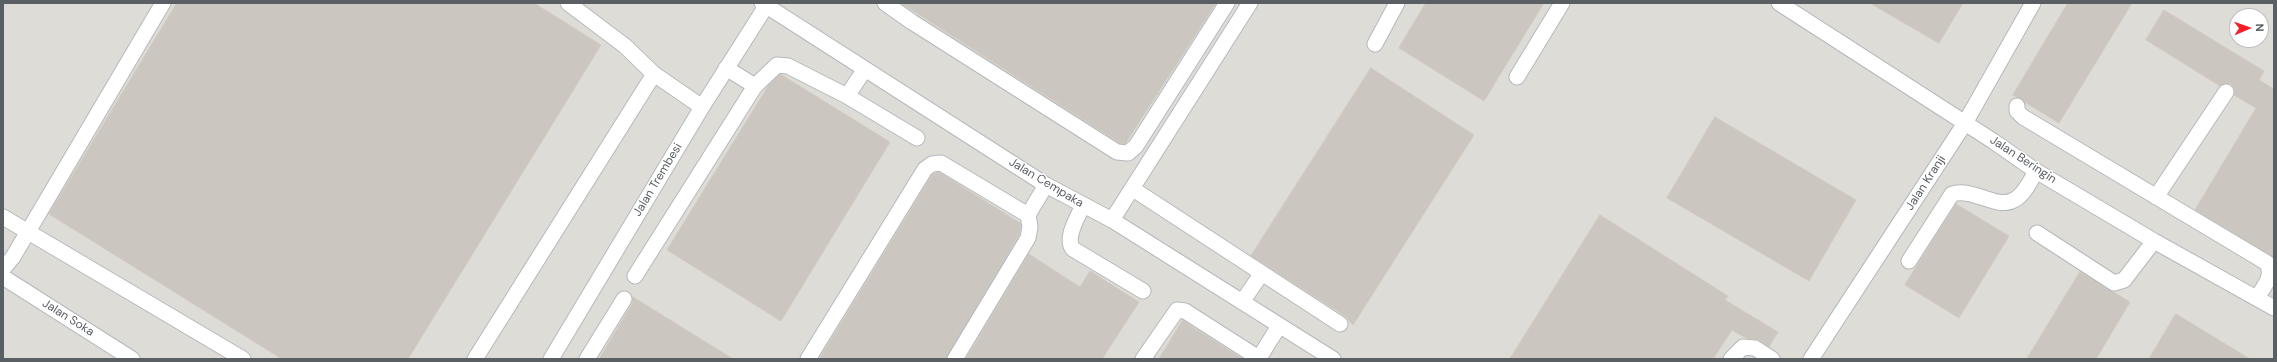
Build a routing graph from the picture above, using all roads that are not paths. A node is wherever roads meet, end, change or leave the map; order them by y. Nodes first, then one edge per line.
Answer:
1 (163, 3) edge
2 (568, 3) edge
3 (885, 3) edge
4 (1227, 3) edge
5 (1250, 3) edge
6 (1397, 3) edge
7 (1562, 3) edge
8 (1779, 3) edge
9 (2033, 3) edge
10 (765, 4) edge
11 (1375, 44) dead end
12 (726, 68) junction
13 (865, 69) junction
14 (654, 74) junction
15 (1518, 77) dead end
16 (755, 86) junction
17 (2226, 92) dead end
18 (847, 96) junction
19 (2017, 106) dead end
20 (702, 107) junction
21 (1965, 122) junction
22 (917, 138) dead end
23 (2036, 171) junction
24 (1046, 185) junction
25 (1133, 189) junction
26 (2156, 197) junction
27 (1083, 205) junction
28 (1028, 215) junction
29 (3, 217) edge
30 (1112, 220) junction
31 (27, 231) junction
32 (2037, 233) dead end
33 (2154, 241) junction
34 (1909, 261) dead end
35 (3, 269) edge
36 (1262, 273) junction
37 (635, 276) dead end
38 (3, 277) edge
39 (1143, 291) dead end
40 (2257, 298) junction
41 (624, 299) dead end
42 (1242, 302) junction
43 (2274, 308) edge
44 (1340, 324) dead end
45 (1279, 326) junction
46 (132, 359) edge
47 (242, 359) edge
48 (475, 359) edge
49 (551, 359) edge
50 (587, 359) edge
51 (808, 359) edge
52 (955, 359) edge
53 (1143, 359) edge
54 (1260, 359) edge
55 (1333, 359) edge
56 (1731, 359) edge
57 (1772, 359) edge
58 (1811, 359) edge

1 - 31 street
2 - 14 street
3 - 4 street
5 - 25 street
6 - 11 street
7 - 15 street
8 - 21 street, Jalan Beringin
9 - 21 street, Jalan Kranji
10 - 12 street, Jalan Trembesi
10 - 13 street, Jalan Cempaka
12 - 16 street
12 - 20 street, Jalan Trembesi
13 - 18 street
13 - 24 street, Jalan Cempaka
14 - 20 street
14 - 48 street
16 - 18 street
16 - 37 street
17 - 26 street
18 - 22 street
19 - 26 street
20 - 49 street, Jalan Trembesi
21 - 23 street, Jalan Beringin
21 - 58 street, Jalan Kranji
23 - 33 street, Jalan Beringin
23 - 34 street
24 - 27 street, Jalan Cempaka
24 - 28 street
25 - 30 street
25 - 36 street
26 - 40 street
27 - 30 street, Jalan Cempaka
27 - 39 street
28 - 51 street
28 - 52 street
29 - 31 street
30 - 42 street, Jalan Cempaka
31 - 35 street
31 - 47 street
32 - 33 street
33 - 40 street, Jalan Beringin
36 - 42 street
36 - 44 street
38 - 46 street, Jalan Soka
40 - 43 street, Jalan Beringin
41 - 50 street
42 - 45 street, Jalan Cempaka
45 - 54 street
45 - 55 street, Jalan Cempaka
53 - 54 street
56 - 57 street

